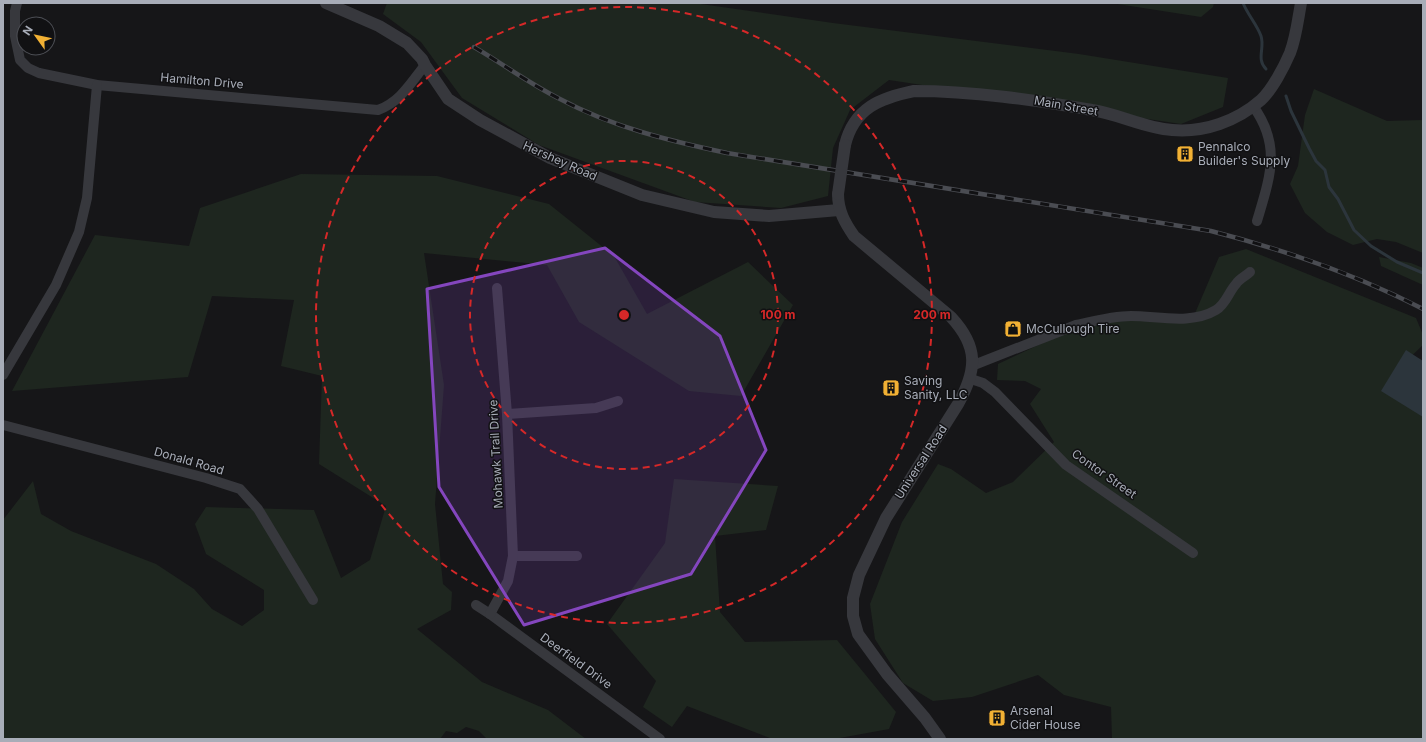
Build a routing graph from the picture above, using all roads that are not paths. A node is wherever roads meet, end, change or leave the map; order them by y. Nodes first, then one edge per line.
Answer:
1 (18, 3) edge
2 (326, 3) edge
3 (1300, 3) edge
4 (424, 65) junction
5 (97, 85) junction
6 (1253, 106) junction
7 (839, 210) junction
8 (1258, 221) dead end
9 (1250, 272) dead end
10 (497, 288) dead end
11 (974, 365) junction
12 (3, 375) edge
13 (971, 379) junction
14 (618, 401) dead end
15 (507, 414) junction
16 (3, 425) edge
17 (1194, 553) dead end
18 (513, 556) junction
19 (577, 556) dead end
20 (313, 600) dead end
21 (476, 605) dead end
22 (490, 614) junction
23 (660, 739) edge
24 (940, 739) edge

1 - 5 street, Hamilton Drive
2 - 4 street, Hershey Road
3 - 6 street, Main Street
4 - 5 street, Hamilton Drive
4 - 7 street, Hershey Road
5 - 12 street
6 - 7 street, Main Street, bridge
6 - 8 street
7 - 11 street, Universal Road
9 - 11 street
10 - 15 street, Mohawk Trail Drive
11 - 13 street, Universal Road
13 - 17 street, Contor Street
13 - 24 street, Universal Road
14 - 15 street
15 - 18 street, Mohawk Trail Drive
16 - 20 street, Donald Road
18 - 19 street
18 - 22 street, Mohawk Trail Drive
21 - 22 street, Deerfield Drive
22 - 23 street, Deerfield Drive

